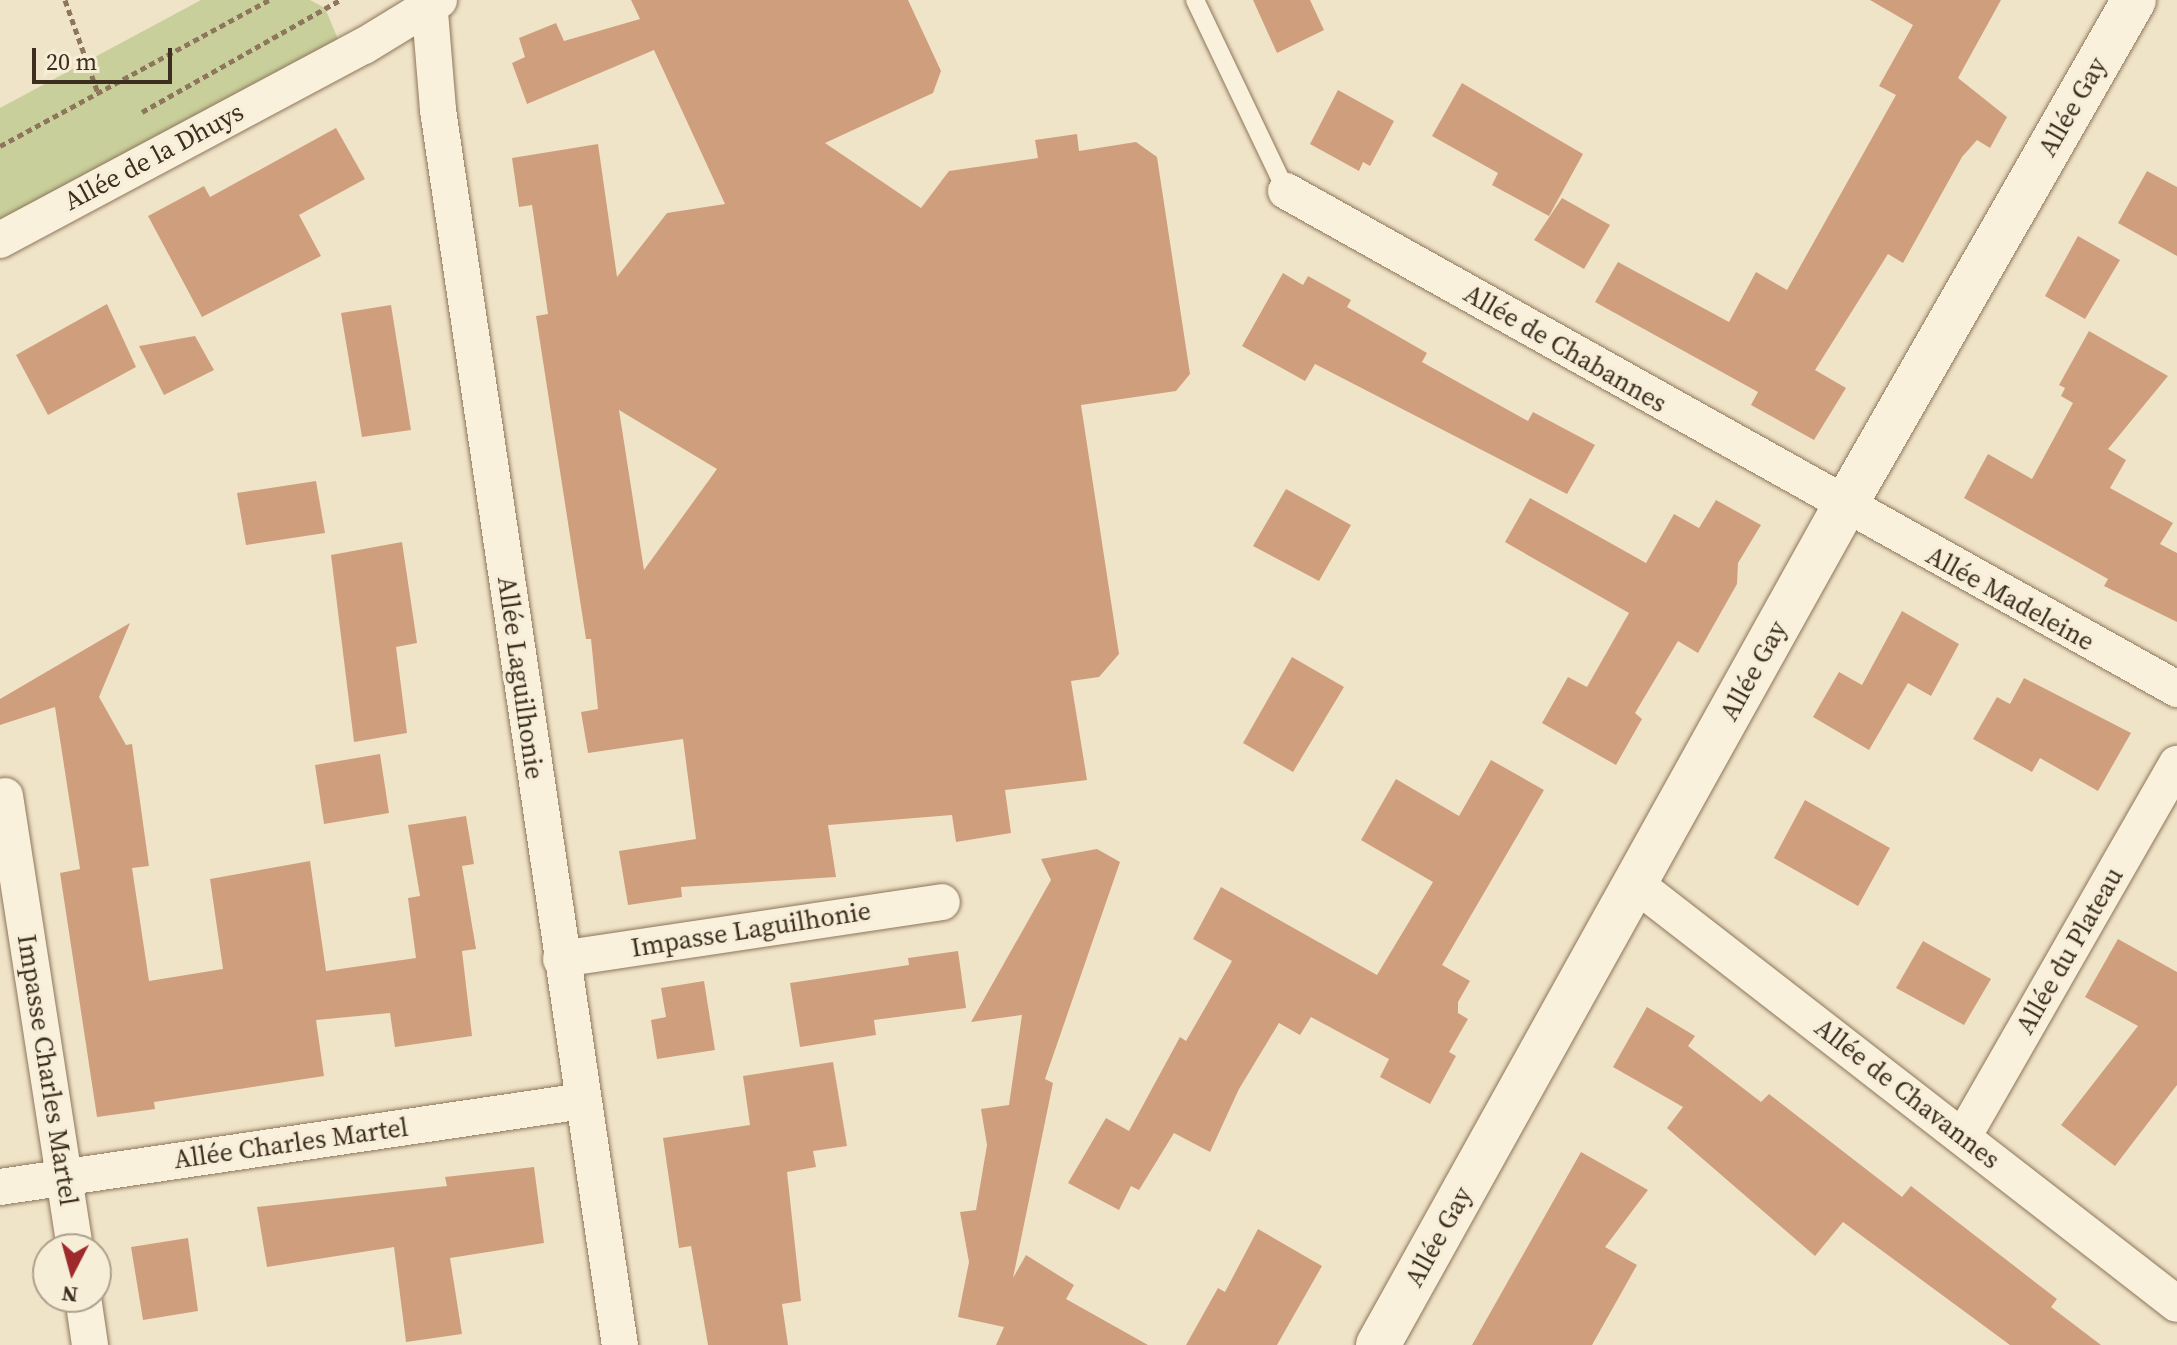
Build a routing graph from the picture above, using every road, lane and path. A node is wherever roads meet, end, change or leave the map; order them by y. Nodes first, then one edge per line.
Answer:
1 (65, 0) edge
2 (269, 0) edge
3 (340, 0) edge
4 (1195, 0) edge
5 (2134, 0) edge
6 (431, 3) edge
7 (98, 93) junction
8 (136, 116) dead end
9 (0, 146) edge
10 (1286, 191) joint
11 (0, 240) edge
12 (1844, 507) junction
13 (2177, 689) edge
14 (2177, 764) edge
15 (5, 796) dead end
16 (1637, 885) junction
17 (942, 902) dead end
18 (561, 959) junction
19 (583, 1101) junction
20 (1963, 1137) junction
21 (64, 1178) junction
22 (0, 1187) edge
23 (73, 1233) edge
24 (2177, 1304) edge
25 (85, 1313) edge
26 (90, 1345) edge
27 (620, 1345) edge
28 (1378, 1345) edge

1 - 7 path
2 - 7 path
3 - 8 path
4 - 10 lane
5 - 12 street, Allée Gay
6 - 11 street, Allée de la Dhuys
6 - 18 street, Allée Laguilhonie
7 - 9 path
10 - 12 street, Allée de Chabannes
12 - 13 street, Allée Madeleine
12 - 16 street, Allée Gay
14 - 20 street, Allée du Plateau
15 - 21 street, Impasse Charles Martel
16 - 20 street, Allée de Chavannes
16 - 28 street, Allée Gay
17 - 18 street, Impasse Laguilhonie
18 - 19 street, Allée Laguilhonie
19 - 21 street, Allée Charles Martel
19 - 27 street, Allée Laguilhonie
20 - 24 street, Allée de Chavannes
21 - 22 street, Allée Charles Martel
21 - 23 street, Impasse Charles Martel
25 - 26 street

